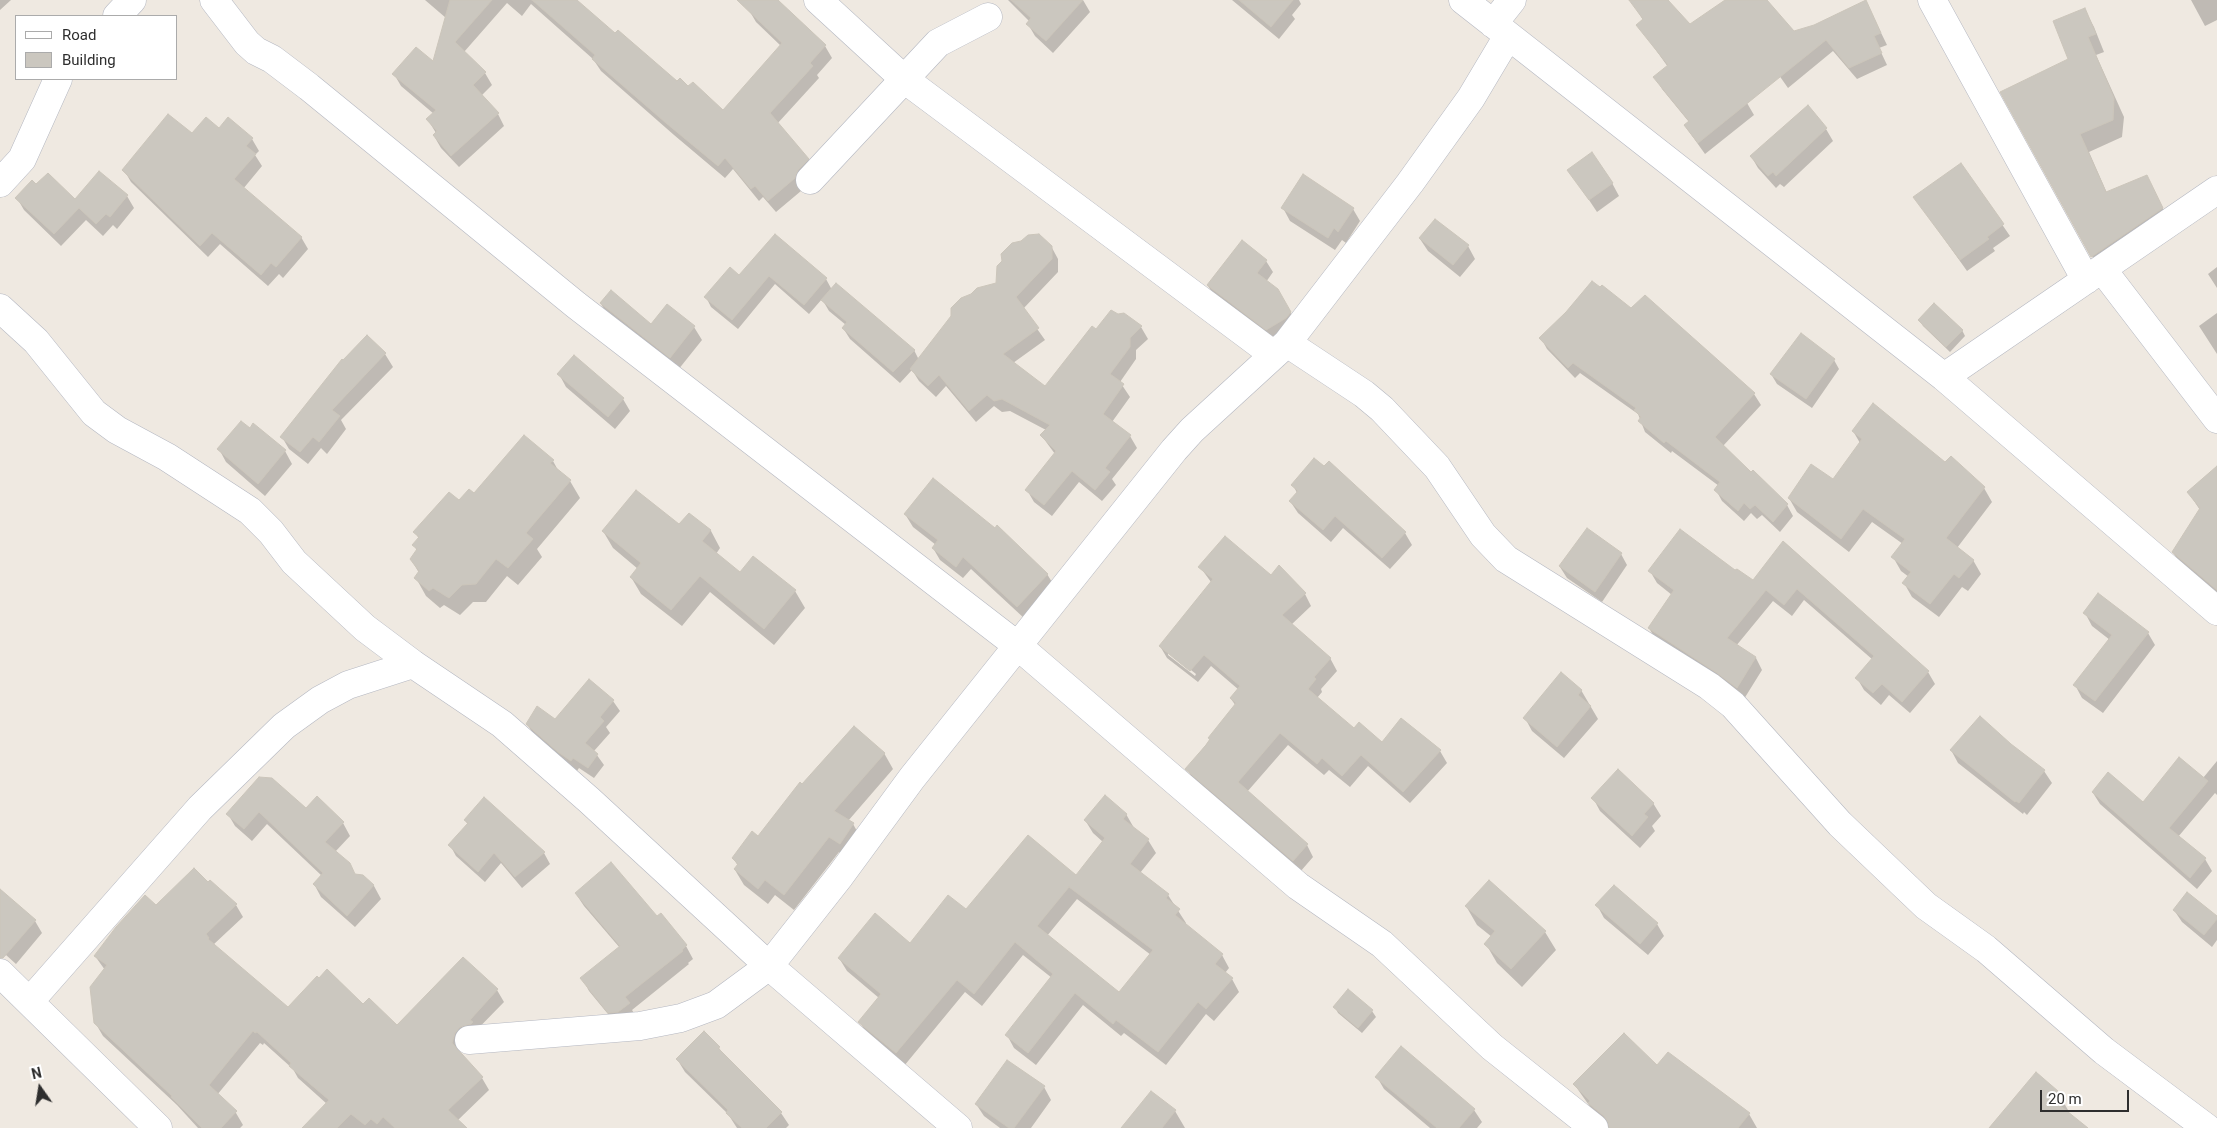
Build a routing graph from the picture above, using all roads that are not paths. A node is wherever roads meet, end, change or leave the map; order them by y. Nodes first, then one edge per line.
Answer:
1 (132, 0) edge
2 (214, 0) edge
3 (818, 0) edge
4 (1463, 0) edge
5 (1512, 0) edge
6 (1932, 0) edge
7 (118, 15) edge
8 (988, 17) dead end
9 (1500, 30) junction
10 (904, 79) junction
11 (58, 80) edge
12 (810, 180) dead end
13 (0, 183) edge
14 (2217, 190) edge
15 (2094, 275) junction
16 (0, 308) edge
17 (1281, 349) junction
18 (1944, 377) junction
19 (2217, 420) edge
20 (2217, 611) edge
21 (1018, 646) junction
22 (413, 664) junction
23 (769, 966) junction
24 (0, 973) edge
25 (30, 1001) junction
26 (469, 1040) dead end
27 (158, 1128) edge
28 (958, 1128) edge
29 (1594, 1128) edge
30 (2207, 1128) edge

1 - 7 street
2 - 21 street
3 - 10 street
4 - 9 street
5 - 9 street
6 - 15 street
8 - 10 street
9 - 17 street
9 - 18 street
10 - 12 street
10 - 17 street
11 - 13 street
14 - 15 street
15 - 18 street
15 - 19 street
16 - 22 street
17 - 21 street
17 - 30 street
18 - 20 street
21 - 23 street
21 - 29 street
22 - 23 street
22 - 25 street
23 - 26 street
23 - 28 street
24 - 25 street
25 - 27 street

